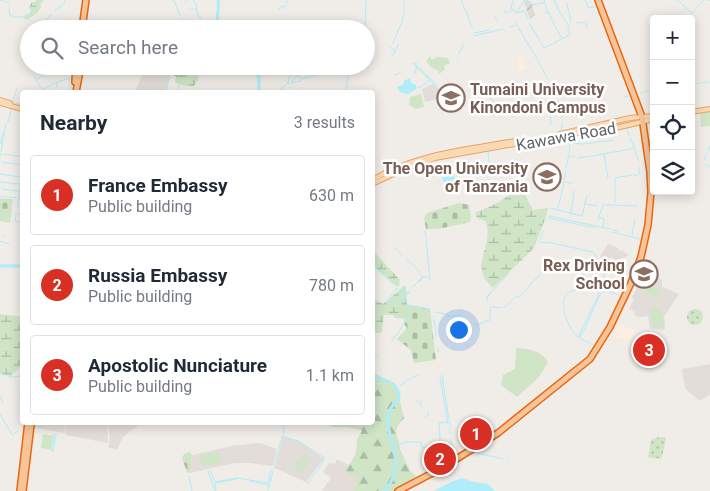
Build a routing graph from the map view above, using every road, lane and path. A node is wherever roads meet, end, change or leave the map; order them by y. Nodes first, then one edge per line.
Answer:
1 (88, 0) edge
2 (599, 0) edge
3 (85, 20) edge
4 (76, 75) edge
5 (79, 75) edge
6 (75, 90) edge
7 (75, 90) edge
8 (0, 102) edge
9 (20, 107) edge
10 (710, 109) edge
11 (695, 111) edge
12 (642, 118) junction
13 (650, 118) edge
14 (594, 129) junction
15 (375, 180) edge
16 (29, 428) edge
17 (454, 454) dead end
18 (460, 457) junction
19 (22, 491) edge
20 (398, 491) edge
21 (402, 491) edge

1 - 3 highway
2 - 12 highway
2 - 12 highway
4 - 6 highway
5 - 7 highway
8 - 9 main road
10 - 11 main road
12 - 13 main road
12 - 14 main road, Kawawa Road
12 - 14 main road, Kawawa Road
12 - 18 highway
12 - 21 highway
14 - 15 main road, Kawawa Road
16 - 19 highway
17 - 18 highway
18 - 20 highway

